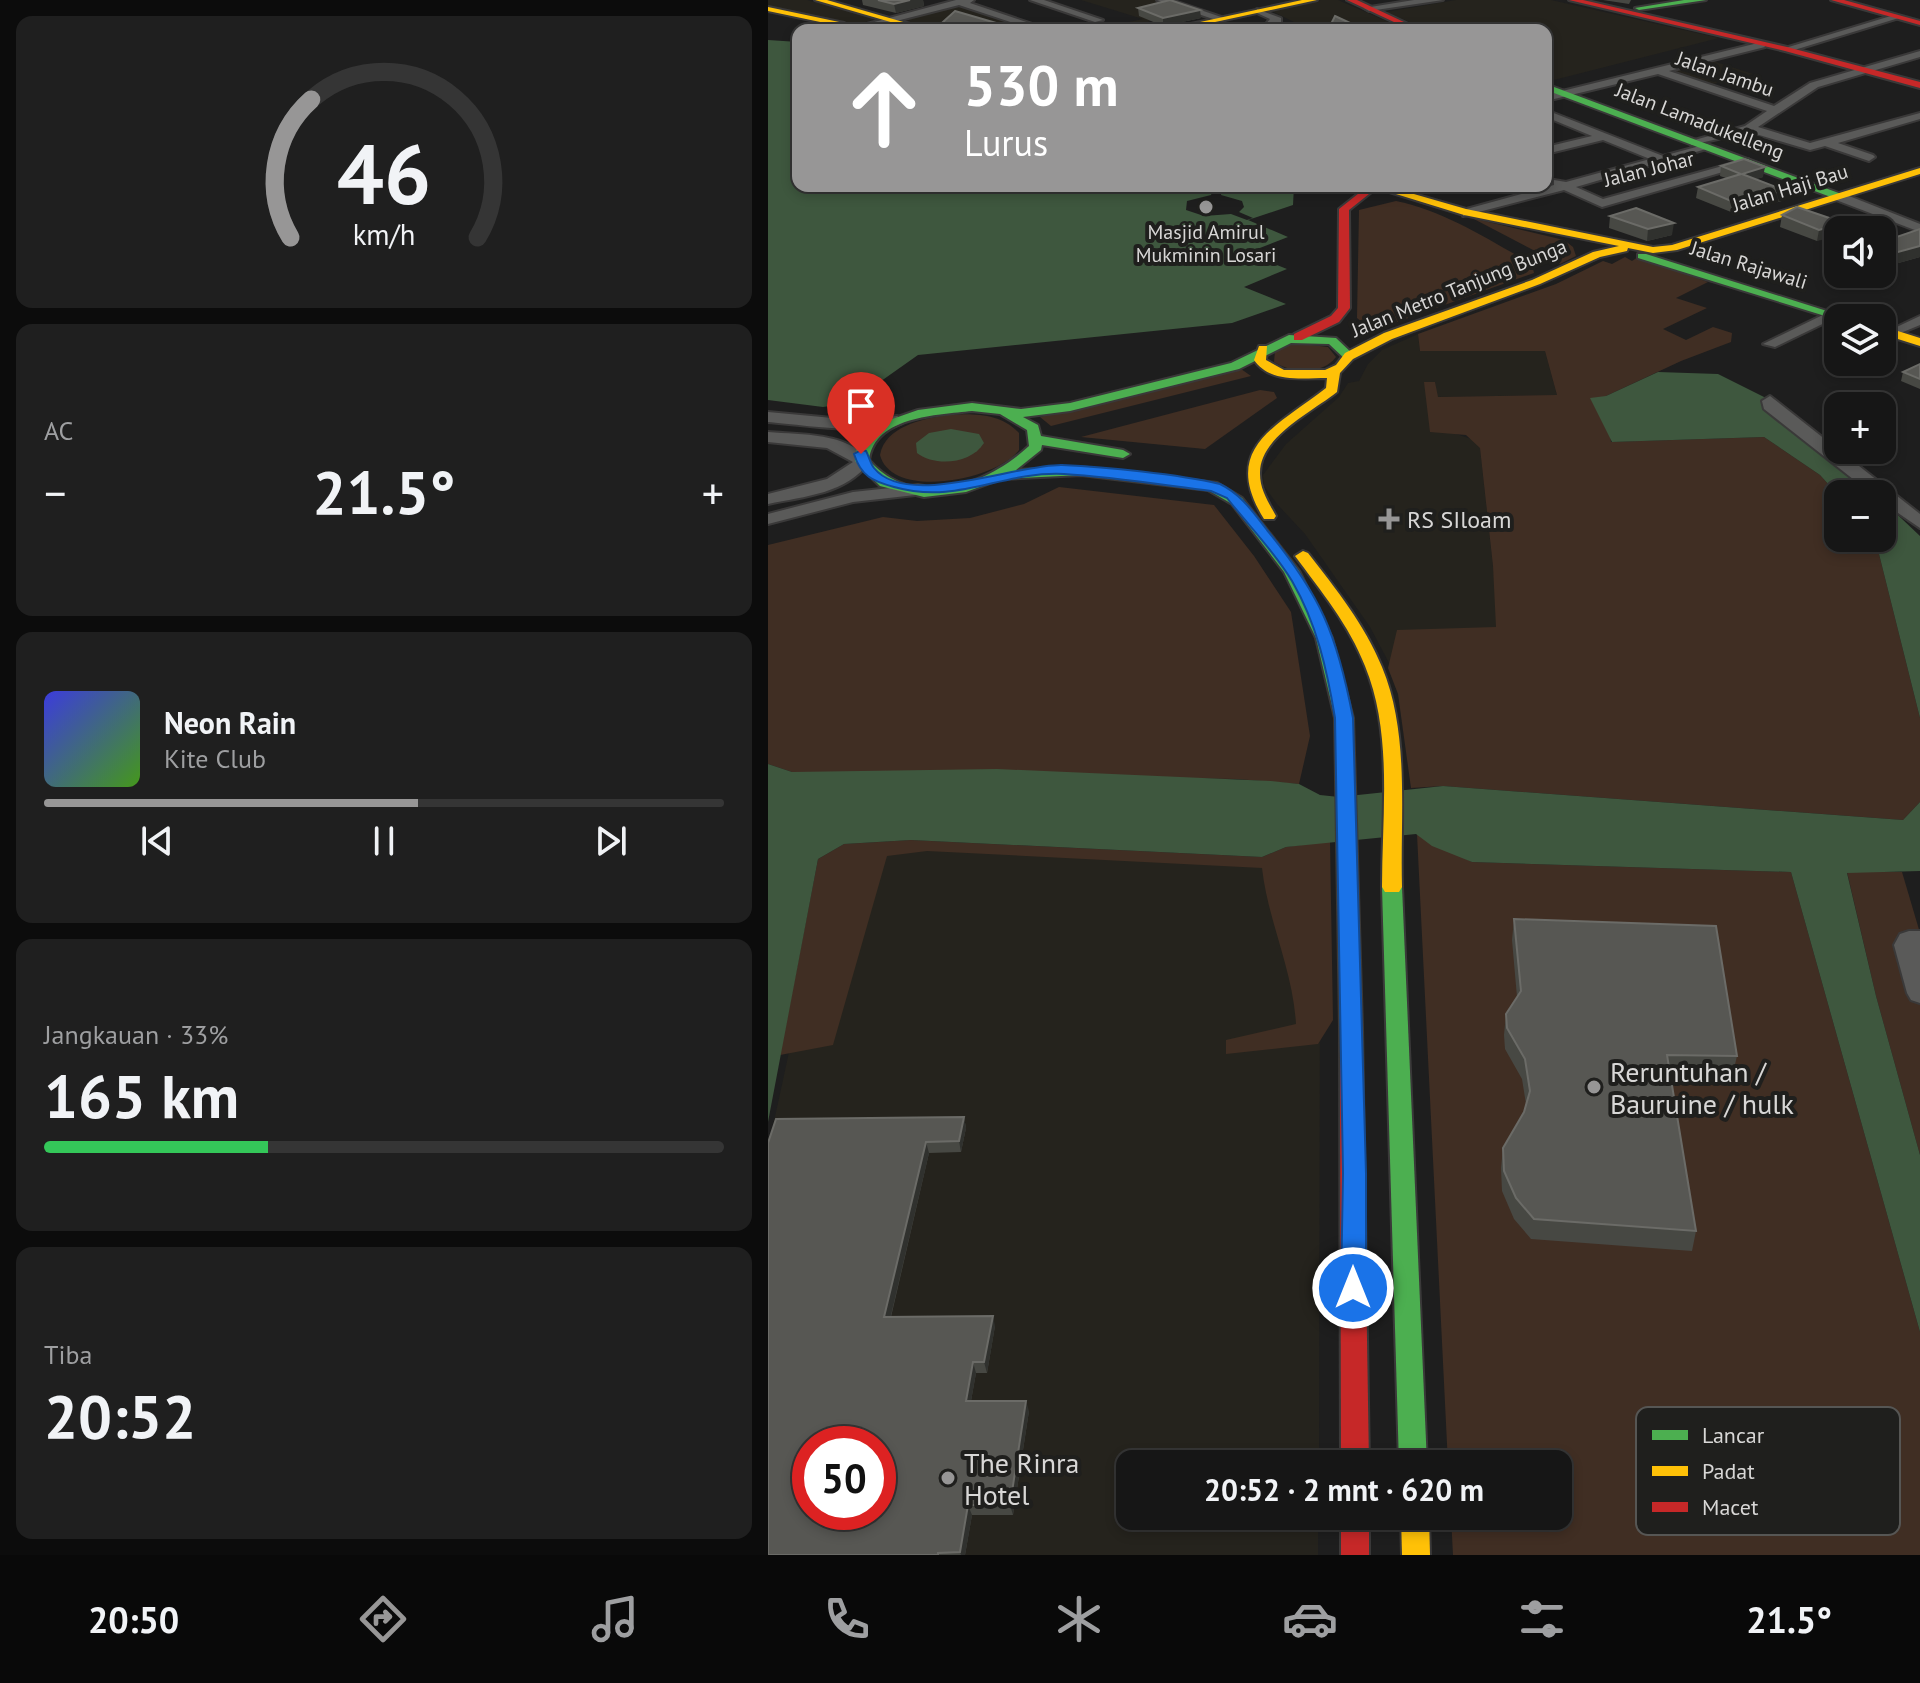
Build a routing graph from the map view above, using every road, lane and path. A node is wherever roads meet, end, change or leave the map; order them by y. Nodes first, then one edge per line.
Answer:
1 (819, 0) edge
2 (1035, 0) edge
3 (1162, 0) edge
4 (1313, 0) edge
5 (1351, 0) edge
6 (1573, 0) edge
7 (1675, 0) edge
8 (1701, 0) edge
9 (1835, 0) edge
10 (964, 1) edge
11 (1645, 3) edge
12 (1609, 8) junction
13 (768, 9) edge
14 (1260, 11) junction
15 (1376, 11) junction
16 (1897, 17) junction
17 (891, 19) junction
18 (1098, 20) dead end
19 (1223, 23) edge
20 (1920, 23) edge
21 (838, 24) edge
22 (876, 24) edge
23 (907, 24) edge
24 (1028, 24) edge
25 (1269, 24) edge
26 (1404, 24) edge
27 (1680, 24) junction
28 (1762, 45) junction
29 (1787, 49) junction
30 (1920, 54) edge
31 (1660, 71) junction
32 (1855, 71) junction
33 (1920, 88) edge
34 (1552, 93) edge
35 (1777, 111) junction
36 (1920, 116) edge
37 (1552, 117) edge
38 (1573, 124) junction
39 (1749, 128) junction
40 (1552, 129) edge
41 (1604, 136) junction
42 (1827, 143) junction
43 (1701, 145) junction
44 (1552, 149) edge
45 (1639, 150) junction
46 (1612, 157) dead end
47 (1869, 157) dead end
48 (1661, 159) junction
49 (1748, 163) junction
50 (1920, 171) edge
51 (1552, 177) edge
52 (1560, 178) junction
53 (1552, 181) edge
54 (1366, 192) edge
55 (1395, 192) edge
56 (1523, 192) edge
57 (1840, 197) junction
58 (1467, 213) junction
59 (1920, 228) edge
60 (1637, 252) junction
61 (1673, 256) junction
62 (1344, 308) junction
63 (1824, 316) edge
64 (1920, 320) edge
65 (1824, 324) edge
66 (1896, 328) edge
67 (1403, 330) junction
68 (1896, 335) edge
69 (1292, 338) junction
70 (1920, 342) edge
71 (1770, 344) dead end
72 (1263, 349) junction
73 (1349, 356) junction
74 (1334, 371) junction
75 (1290, 376) junction
76 (1770, 401) dead end
77 (1004, 411) junction
78 (768, 417) edge
79 (897, 421) junction
80 (768, 437) edge
81 (1038, 440) junction
82 (1239, 449) dead end
83 (1135, 456) dead end
84 (862, 461) junction
85 (1211, 466) dead end
86 (1005, 476) junction
87 (920, 490) junction
88 (1250, 494) junction
89 (768, 499) edge
90 (768, 519) edge
91 (1920, 523) edge
92 (1920, 940) edge
93 (1920, 993) edge
94 (1355, 1450) edge
95 (1412, 1450) edge
96 (1355, 1530) edge
97 (1415, 1530) edge
98 (1355, 1555) edge
99 (1416, 1555) edge

1 - 17 main road
2 - 18 street
3 - 19 street
4 - 14 main road
5 - 15 main road
6 - 12 main road
7 - 8 main road
8 - 11 main road
9 - 16 main road
10 - 17 street
10 - 24 street
11 - 12 main road
11 - 27 main road
12 - 27 main road
13 - 21 main road
14 - 19 main road
14 - 25 street
15 - 15 street
15 - 26 main road
16 - 20 main road
16 - 29 street
17 - 22 street
17 - 23 main road
27 - 28 main road
28 - 29 main road
28 - 31 street
28 - 32 main road
29 - 32 main road
30 - 32 street
31 - 34 street
31 - 35 street, Jalan Jambu
32 - 33 main road
32 - 35 street
34 - 43 main road, Jalan Lamadukelleng
35 - 39 street
36 - 42 street
37 - 38 street
38 - 40 street
38 - 41 street
39 - 42 street
39 - 43 street
41 - 44 street
41 - 45 street
42 - 47 street
43 - 48 street
43 - 49 main road, Jalan Lamadukelleng
45 - 46 street
45 - 48 street
48 - 52 street
49 - 52 street, Jalan Johar
49 - 57 main road, Jalan Lamadukelleng
50 - 57 main road, Jalan Haji Bau
51 - 52 street, Jalan Johar
52 - 53 street
54 - 62 main road, Jalan Metro Tanjung Bunga
55 - 58 main road
56 - 58 street
57 - 59 street
57 - 61 main road, Jalan Haji Bau
58 - 60 main road
60 - 61 main road, Jalan Haji Bau
60 - 67 main road, Jalan Metro Tanjung Bunga
61 - 63 main road, Jalan Rajawali
62 - 67 main road
62 - 69 main road, Jalan Metro Tanjung Bunga
64 - 66 street
65 - 71 street
67 - 73 main road, Jalan Metro Tanjung Bunga
68 - 70 main road
69 - 72 main road, Jalan Metro Tanjung Bunga
69 - 73 main road
72 - 75 main road
72 - 77 main road, Jalan Metro Tanjung Bunga
73 - 74 main road, Jalan Metro Tanjung Bunga
74 - 75 main road
74 - 88 main road
75 - 81 main road
75 - 82 main road
76 - 91 street
77 - 79 main road, Jalan Metro Tanjung Bunga
77 - 81 main road
78 - 79 street
79 - 84 main road
80 - 84 street
81 - 83 main road
81 - 86 main road
84 - 87 main road
84 - 89 street
85 - 88 main road
86 - 87 main road
86 - 94 main road
87 - 90 street
88 - 95 main road
92 - 93 street
96 - 98 main road
97 - 99 main road

